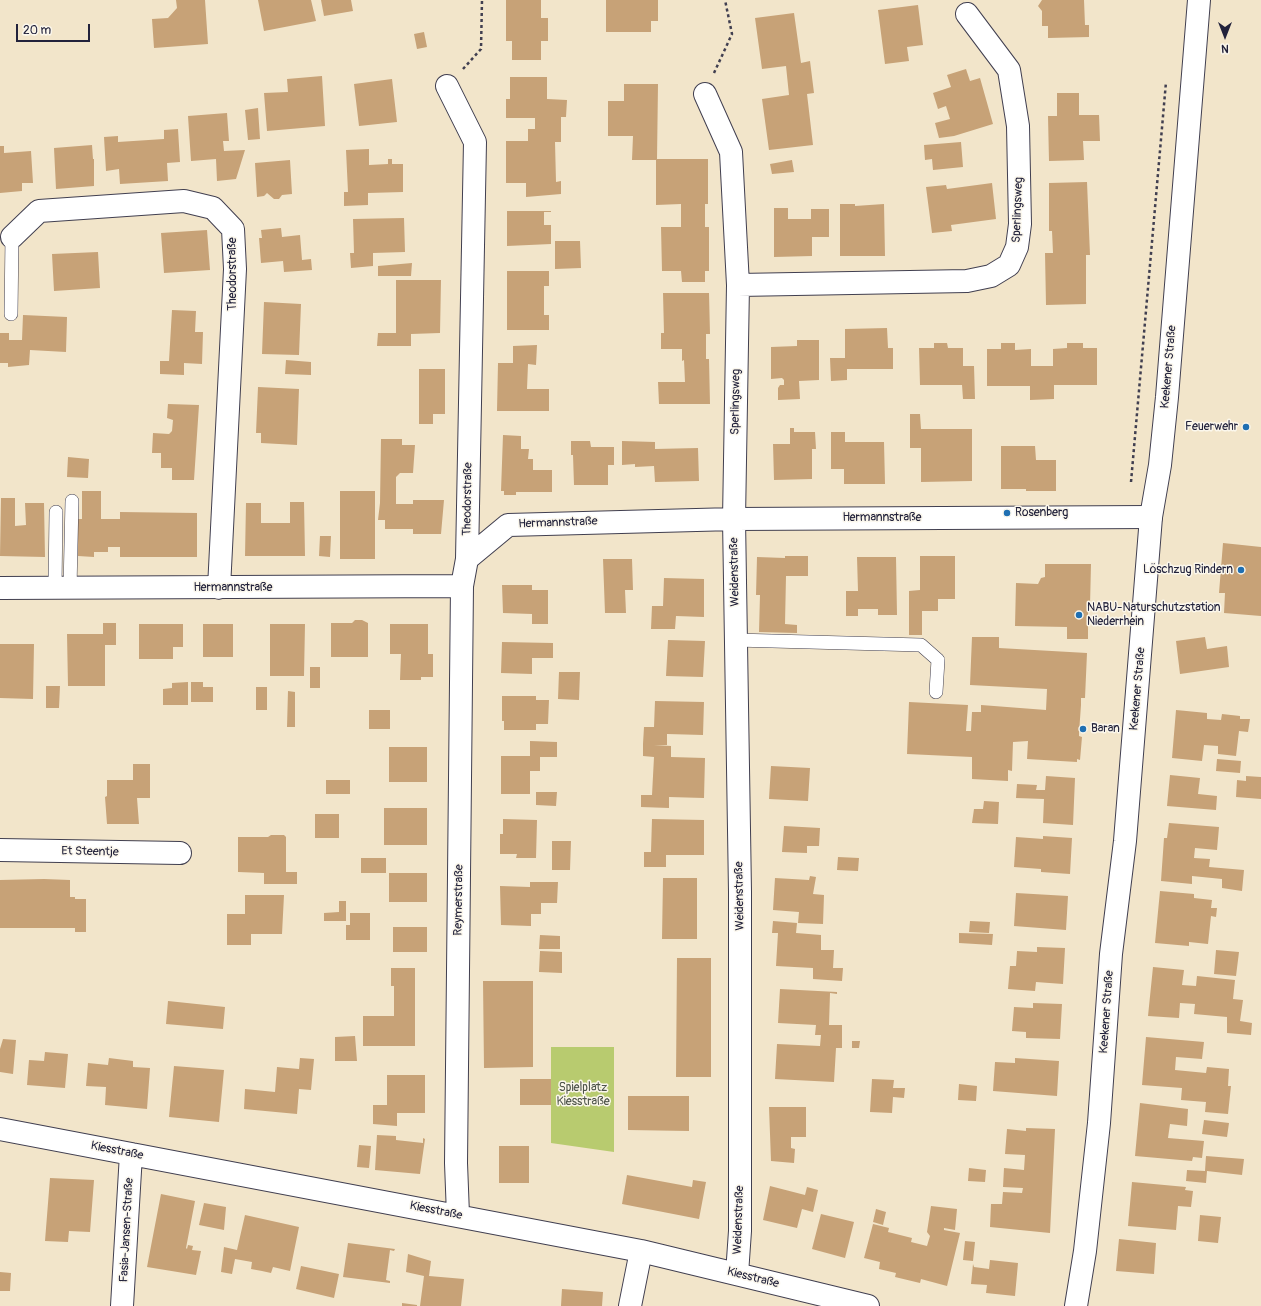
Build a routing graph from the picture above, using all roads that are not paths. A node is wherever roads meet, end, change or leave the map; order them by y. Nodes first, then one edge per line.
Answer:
1 (1199, 0) edge
2 (967, 14) dead end
3 (447, 86) road end
4 (705, 94) road end
5 (12, 237) joint
6 (738, 285) junction
7 (11, 314) dead end
8 (72, 501) dead end
9 (56, 512) dead end
10 (1151, 517) junction
11 (734, 519) junction
12 (467, 559) junction
13 (462, 586) junction
14 (0, 588) edge
15 (63, 588) junction
16 (219, 588) junction
17 (735, 640) junction
18 (936, 692) dead end
19 (0, 850) edge
20 (180, 853) dead end
21 (0, 1129) edge
22 (131, 1154) junction
23 (458, 1215) junction
24 (641, 1250) junction
25 (737, 1274) junction
26 (122, 1306) edge
27 (630, 1306) edge
28 (868, 1306) edge
29 (1076, 1306) edge

1 - 10 street, Keekener Straße
2 - 6 street, Sperlingsweg
3 - 12 street, Theodorstraße
4 - 6 street, Sperlingsweg
5 - 7 lane, Theodorstraße
5 - 16 street, Theodorstraße
6 - 11 street, Sperlingsweg
8 - 15 lane
9 - 15 lane
10 - 11 street, Hermannstraße
10 - 29 street, Keekener Straße
11 - 12 street, Hermannstraße
11 - 17 street, Weidenstraße
12 - 13 street
13 - 16 street, Hermannstraße
13 - 23 street, Reymerstraße
14 - 15 street, Hermannstraße
15 - 16 street, Hermannstraße
17 - 18 lane
17 - 25 street, Weidenstraße
19 - 20 street, Et Steentje
21 - 22 street, Kiesstraße
22 - 23 street, Kiesstraße
22 - 26 street, Fasia-Jansen-Straße
23 - 24 street, Kiesstraße
24 - 25 street, Kiesstraße
24 - 27 street
25 - 28 street, Kiesstraße

